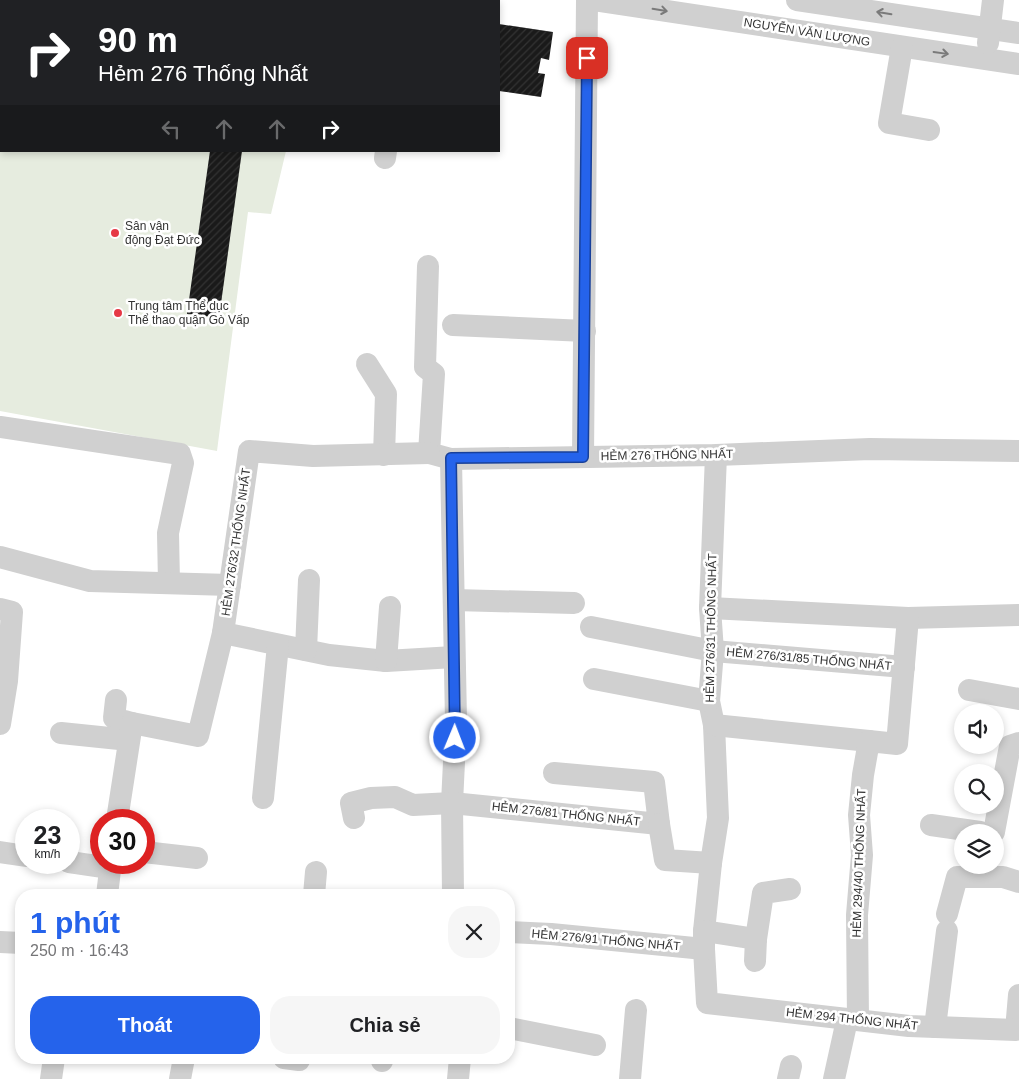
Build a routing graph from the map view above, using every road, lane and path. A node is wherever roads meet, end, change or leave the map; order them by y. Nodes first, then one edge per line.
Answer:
1 (587, 0) edge
2 (594, 0) edge
3 (796, 0) edge
4 (993, 0) edge
5 (990, 29) junction
6 (1019, 34) edge
7 (902, 47) junction
8 (985, 59) junction
9 (1019, 64) edge
10 (929, 130) dead end
11 (428, 266) dead end
12 (453, 325) dead end
13 (585, 331) junction
14 (366, 364) dead end
15 (0, 427) edge
16 (1019, 451) edge
17 (429, 453) junction
18 (384, 455) junction
19 (716, 455) junction
20 (583, 457) junction
21 (451, 458) junction
22 (0, 557) edge
23 (309, 580) dead end
24 (168, 583) junction
25 (230, 585) junction
26 (454, 600) junction
27 (574, 603) dead end
28 (390, 607) dead end
29 (710, 608) junction
30 (0, 610) edge
31 (1019, 615) edge
32 (908, 618) junction
33 (591, 627) dead end
34 (224, 633) junction
35 (278, 645) junction
36 (306, 650) junction
37 (713, 651) junction
38 (454, 657) junction
39 (386, 661) junction
40 (904, 667) junction
41 (594, 678) dead end
42 (968, 690) dead end
43 (1019, 699) edge
44 (116, 700) dead end
45 (708, 701) junction
46 (0, 724) edge
47 (714, 725) junction
48 (130, 731) junction
49 (61, 733) dead end
50 (869, 741) junction
51 (1019, 743) edge
52 (554, 773) dead end
53 (263, 798) dead end
54 (452, 803) junction
55 (119, 809) edge
56 (354, 818) dead end
57 (659, 824) junction
58 (995, 824) edge
59 (930, 825) dead end
60 (954, 828) edge
61 (0, 852) edge
62 (155, 853) edge
63 (15, 854) edge
64 (197, 858) dead end
65 (711, 863) junction
66 (316, 872) dead end
67 (109, 874) edge
68 (974, 874) edge
69 (996, 874) edge
70 (1019, 882) edge
71 (108, 889) edge
72 (315, 889) edge
73 (454, 889) edge
74 (790, 889) dead end
75 (515, 932) edge
76 (756, 939) junction
77 (704, 940) junction
78 (0, 942) edge
79 (15, 943) edge
80 (755, 962) dead end
81 (1019, 995) edge
82 (636, 1010) dead end
83 (852, 1020) junction
84 (935, 1027) junction
85 (515, 1029) edge
86 (1018, 1033) edge
87 (595, 1045) dead end
88 (53, 1064) edge
89 (183, 1064) edge
90 (459, 1064) edge
91 (51, 1079) edge
92 (180, 1079) edge
93 (458, 1079) edge
94 (630, 1079) edge
95 (834, 1079) edge

1 - 13 street
2 -> 7 street, NGUYỄN VĂN LƯỢNG
5 -> 3 street
4 - 5 street
5 - 6 street
5 - 8 street
7 -> 8 street, NGUYỄN VĂN LƯỢNG
7 - 10 street
8 - 9 street, NGUYỄN VĂN LƯỢNG
11 - 17 street
12 - 13 street
13 - 20 street
14 - 18 street
15 - 24 street
16 - 19 street, HẺM 276 THỐNG NHẤT
17 - 18 street, HẺM 276/32 THỐNG NHẤT
17 - 21 street, HẺM 276 THỐNG NHẤT
18 - 25 street, HẺM 276/32 THỐNG NHẤT
19 - 20 street, HẺM 276 THỐNG NHẤT
19 - 29 street, HẺM 276/31 THỐNG NHẤT
20 - 21 street, HẺM 276 THỐNG NHẤT
21 - 26 street
22 - 24 street
23 - 36 street
24 - 25 street
25 - 34 street, HẺM 276/32 THỐNG NHẤT
26 - 27 street
26 - 38 street
28 - 39 street
29 - 32 street
29 - 37 street, HẺM 276/31 THỐNG NHẤT
30 - 46 street
31 - 32 street
32 - 40 street
33 - 37 street, HẺM 276/31/85 THỐNG NHẤT
34 - 35 street
34 - 48 street, HẺM 276/32 THỐNG NHẤT
35 - 36 street
35 - 53 street
36 - 39 street
37 - 40 street, HẺM 276/31/85 THỐNG NHẤT
37 - 45 street, HẺM 276/31 THỐNG NHẤT
38 - 39 street
38 - 54 street
40 - 50 street
41 - 45 street
42 - 43 street
44 - 48 street
45 - 47 street, HẺM 276/31 THỐNG NHẤT
47 - 50 street
47 - 65 street, HẺM 276/31 THỐNG NHẤT
48 - 49 street
48 - 55 street
50 - 83 street, HẺM 294/40 THỐNG NHẤT
51 - 58 street
52 - 57 street, HẺM 276/81 THỐNG NHẤT
54 - 56 street, HẺM 276/81 THỐNG NHẤT
54 - 57 street, HẺM 276/81 THỐNG NHẤT
54 - 73 street
57 - 65 street
59 - 60 street
61 - 63 street
62 - 64 street
65 - 77 street, HẺM 276/31 THỐNG NHẤT
66 - 72 street
67 - 71 street
68 - 84 street
69 - 70 street
74 - 76 street
75 - 77 street, HẺM 276/91 THỐNG NHẤT
76 - 77 street, HẺM 276/91 THỐNG NHẤT
76 - 80 street
77 - 83 street, HẺM 294 THỐNG NHẤT
78 - 79 street
81 - 86 street, HẺM 294 THỐNG NHẤT
82 - 94 street
83 - 84 street, HẺM 294 THỐNG NHẤT
83 - 95 street, HẺM 294/40 THỐNG NHẤT
84 - 86 street, HẺM 294 THỐNG NHẤT
85 - 87 street
88 - 91 street
89 - 92 street
90 - 93 street

